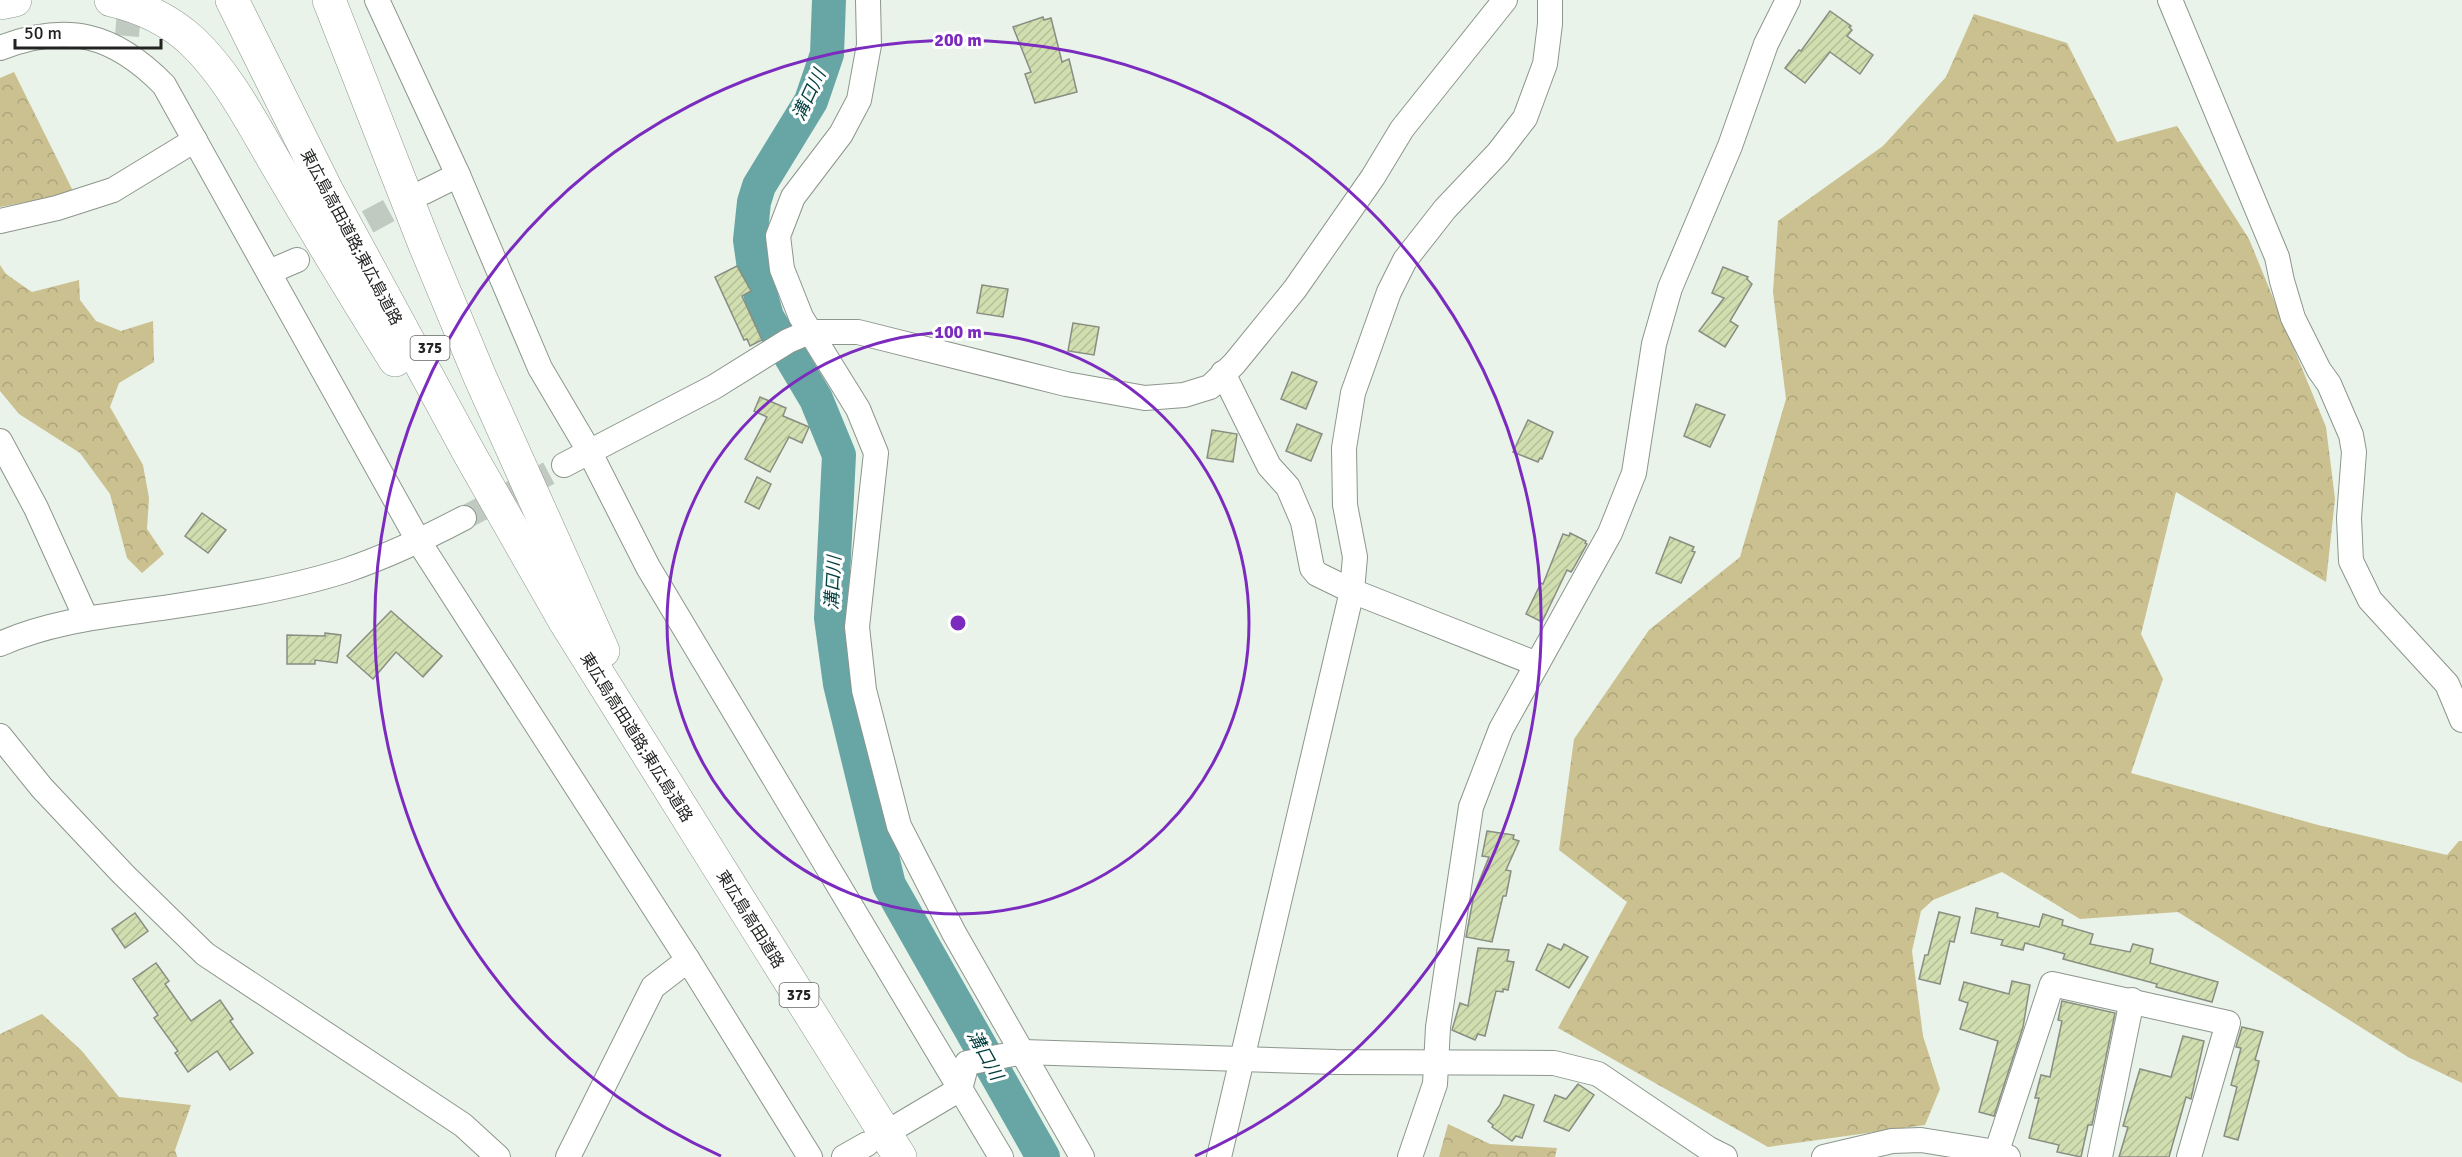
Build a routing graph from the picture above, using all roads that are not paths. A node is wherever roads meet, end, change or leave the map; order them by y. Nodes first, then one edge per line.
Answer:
1 (15, 0) edge
2 (111, 0) edge
3 (232, 0) edge
4 (256, 0) edge
5 (329, 0) edge
6 (377, 0) edge
7 (868, 0) edge
8 (1505, 0) edge
9 (1550, 0) edge
10 (1788, 0) edge
11 (2170, 0) edge
12 (0, 3) edge
13 (0, 48) edge
14 (195, 140) junction
15 (458, 175) junction
16 (424, 192) tunnel mouth
17 (0, 221) edge
18 (297, 260) dead end
19 (268, 272) junction
20 (809, 332) junction
21 (1224, 373) junction
22 (0, 441) edge
23 (589, 451) junction
24 (564, 465) tunnel mouth
25 (464, 518) tunnel mouth
26 (419, 542) junction
27 (1352, 591) junction
28 (86, 618) junction
29 (566, 623) junction
30 (0, 644) edge
31 (1537, 664) junction
32 (620, 688) junction
33 (2462, 720) edge
34 (0, 736) edge
35 (698, 834) junction
36 (688, 960) junction
37 (2132, 1000) junction
38 (1023, 1052) junction
39 (1241, 1060) junction
40 (1436, 1062) junction
41 (960, 1089) junction
42 (901, 1124) dead end
43 (867, 1144) dead end
44 (2000, 1155) edge
45 (498, 1157) edge
46 (568, 1157) edge
47 (810, 1157) edge
48 (844, 1157) edge
49 (900, 1157) edge
50 (1001, 1157) edge
51 (1082, 1157) edge
52 (1219, 1157) edge
53 (1410, 1157) edge
54 (1725, 1157) edge
55 (1824, 1157) edge
56 (2100, 1157) edge
57 (2189, 1157) edge

1 - 12 highway
2 - 29 highway
3 - 29 highway, 東広島高田道路;東広島道路 / 375
4 - 32 highway, 東広島高田道路;東広島道路 / 375
5 - 32 highway
6 - 15 street
7 - 20 street
8 - 21 street
9 - 27 street
10 - 31 street
11 - 33 street
13 - 14 street
14 - 17 street
14 - 19 street
15 - 16 street
15 - 23 street
18 - 19 street
19 - 26 street
20 - 21 street
20 - 23 street
20 - 38 street
21 - 27 street
22 - 28 street
23 - 24 street
23 - 41 street
25 - 26 street
26 - 28 street
26 - 36 street
27 - 31 street
27 - 39 street
28 - 30 street
29 - 35 highway, 東広島高田道路;東広島道路 / 375
31 - 40 street
32 - 35 highway, 東広島高田道路;東広島道路 / 375
34 - 45 street
35 - 49 highway, 東広島高田道路 / 375
36 - 46 street
36 - 47 street
37 - 44 street
37 - 56 street
37 - 57 street
38 - 39 street
38 - 41 street
38 - 51 street
39 - 40 street
39 - 52 street
40 - 53 street
40 - 54 street
41 - 42 street
41 - 50 street
43 - 48 street
44 - 55 street

